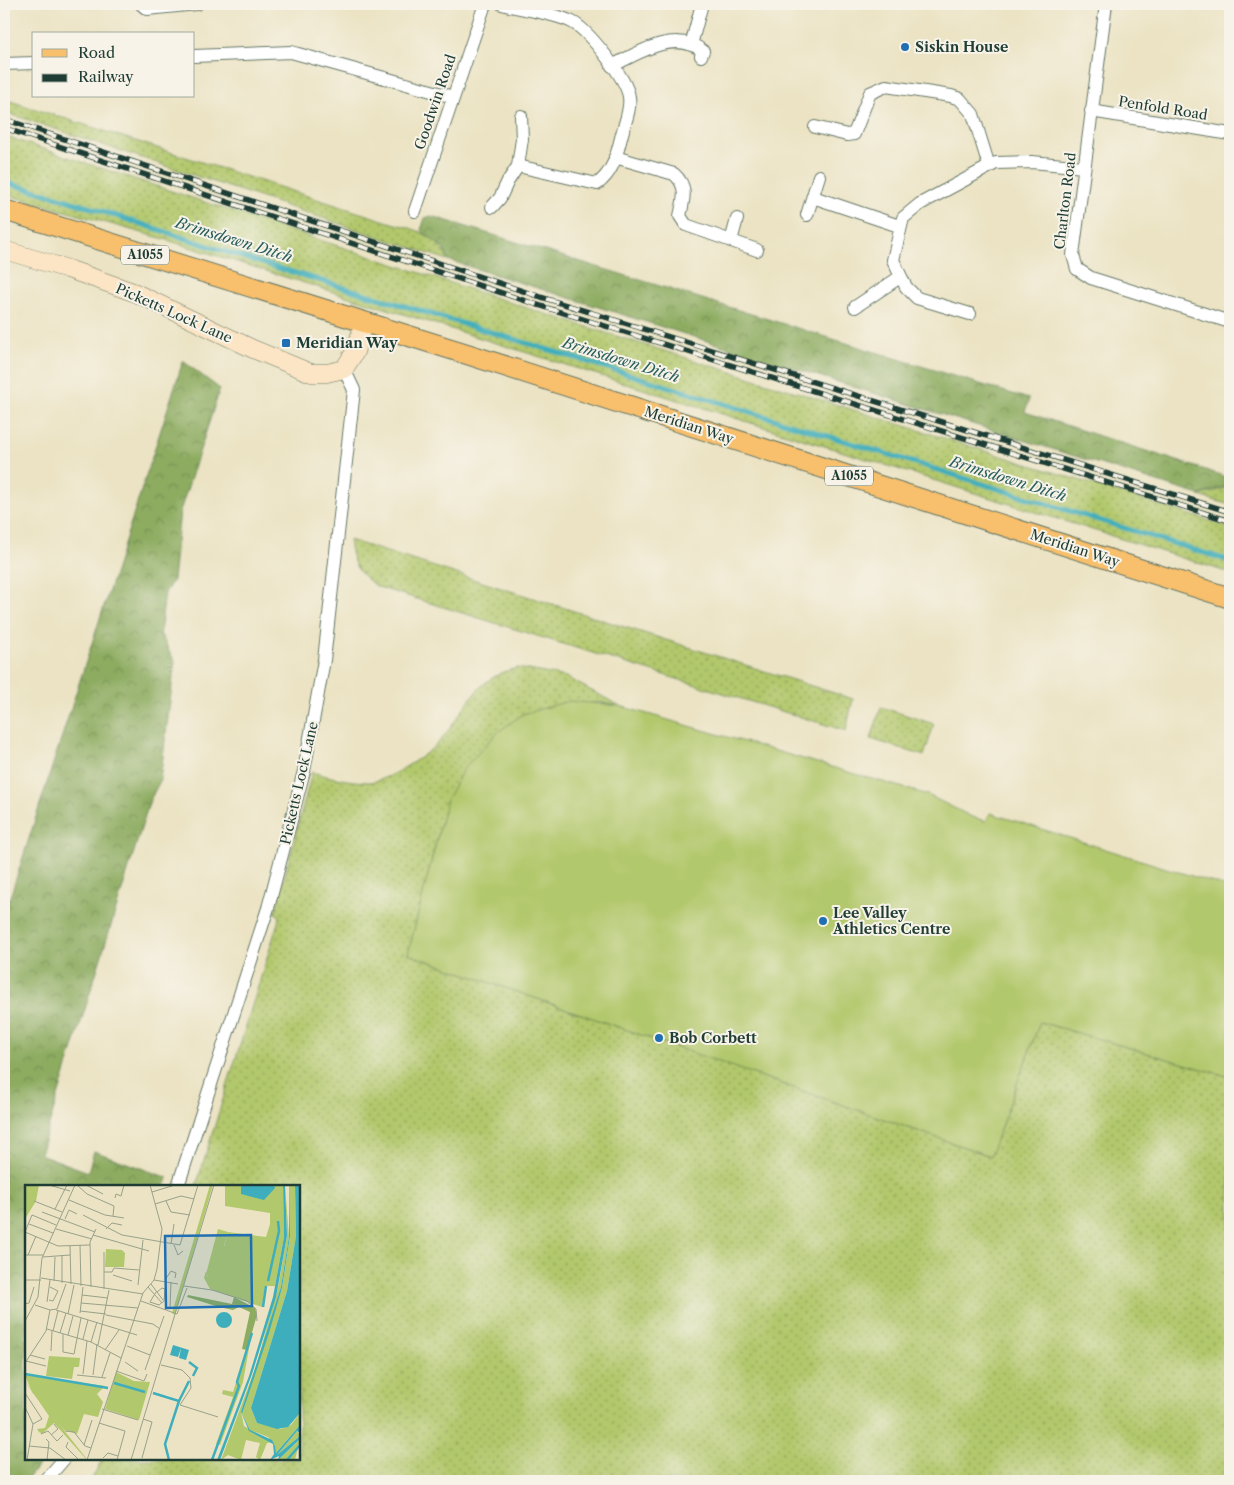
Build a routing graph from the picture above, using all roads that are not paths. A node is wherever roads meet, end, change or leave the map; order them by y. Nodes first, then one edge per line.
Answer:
1 (141, 4) edge
2 (197, 4) edge
3 (485, 4) edge
4 (502, 4) edge
5 (702, 4) edge
6 (1106, 4) edge
7 (691, 45) junction
8 (195, 56) edge
9 (702, 56) dead end
10 (32, 63) edge
11 (4, 64) edge
12 (612, 66) junction
13 (452, 97) junction
14 (1091, 111) junction
15 (521, 116) dead end
16 (815, 126) dead end
17 (1230, 134) edge
18 (616, 157) junction
19 (518, 166) junction
20 (989, 166) junction
21 (1084, 167) junction
22 (819, 176) dead end
23 (813, 196) junction
24 (492, 207) dead end
25 (4, 210) edge
26 (415, 211) dead end
27 (807, 216) dead end
28 (737, 219) dead end
29 (899, 226) junction
30 (731, 241) junction
31 (4, 250) edge
32 (757, 250) dead end
33 (900, 277) junction
34 (855, 307) dead end
35 (970, 314) dead end
36 (364, 322) junction
37 (1230, 322) edge
38 (344, 369) junction
39 (1230, 598) edge
40 (178, 1185) edge
41 (63, 1460) edge
42 (45, 1481) edge

1 - 2 street
3 - 13 street, Goodwin Road
4 - 12 street
5 - 7 street
6 - 14 street, Charlton Road
7 - 9 street
7 - 12 street
8 - 13 street
10 - 11 street
12 - 18 street
13 - 26 street, Goodwin Road
14 - 17 street, Penfold Road
14 - 21 street, Charlton Road
15 - 19 street
16 - 20 street
18 - 19 street
18 - 30 street
19 - 24 street
20 - 21 street
20 - 29 street
21 - 37 street, Charlton Road
22 - 23 street
23 - 27 street
23 - 29 street
25 - 36 main road, Meridian Way / A1055
28 - 30 street
29 - 33 street
30 - 32 street
31 - 38 street, Picketts Lock Lane
33 - 34 street
33 - 35 street
36 - 38 street
36 - 39 main road, Meridian Way / A1055
38 - 40 street, Picketts Lock Lane
41 - 42 street

